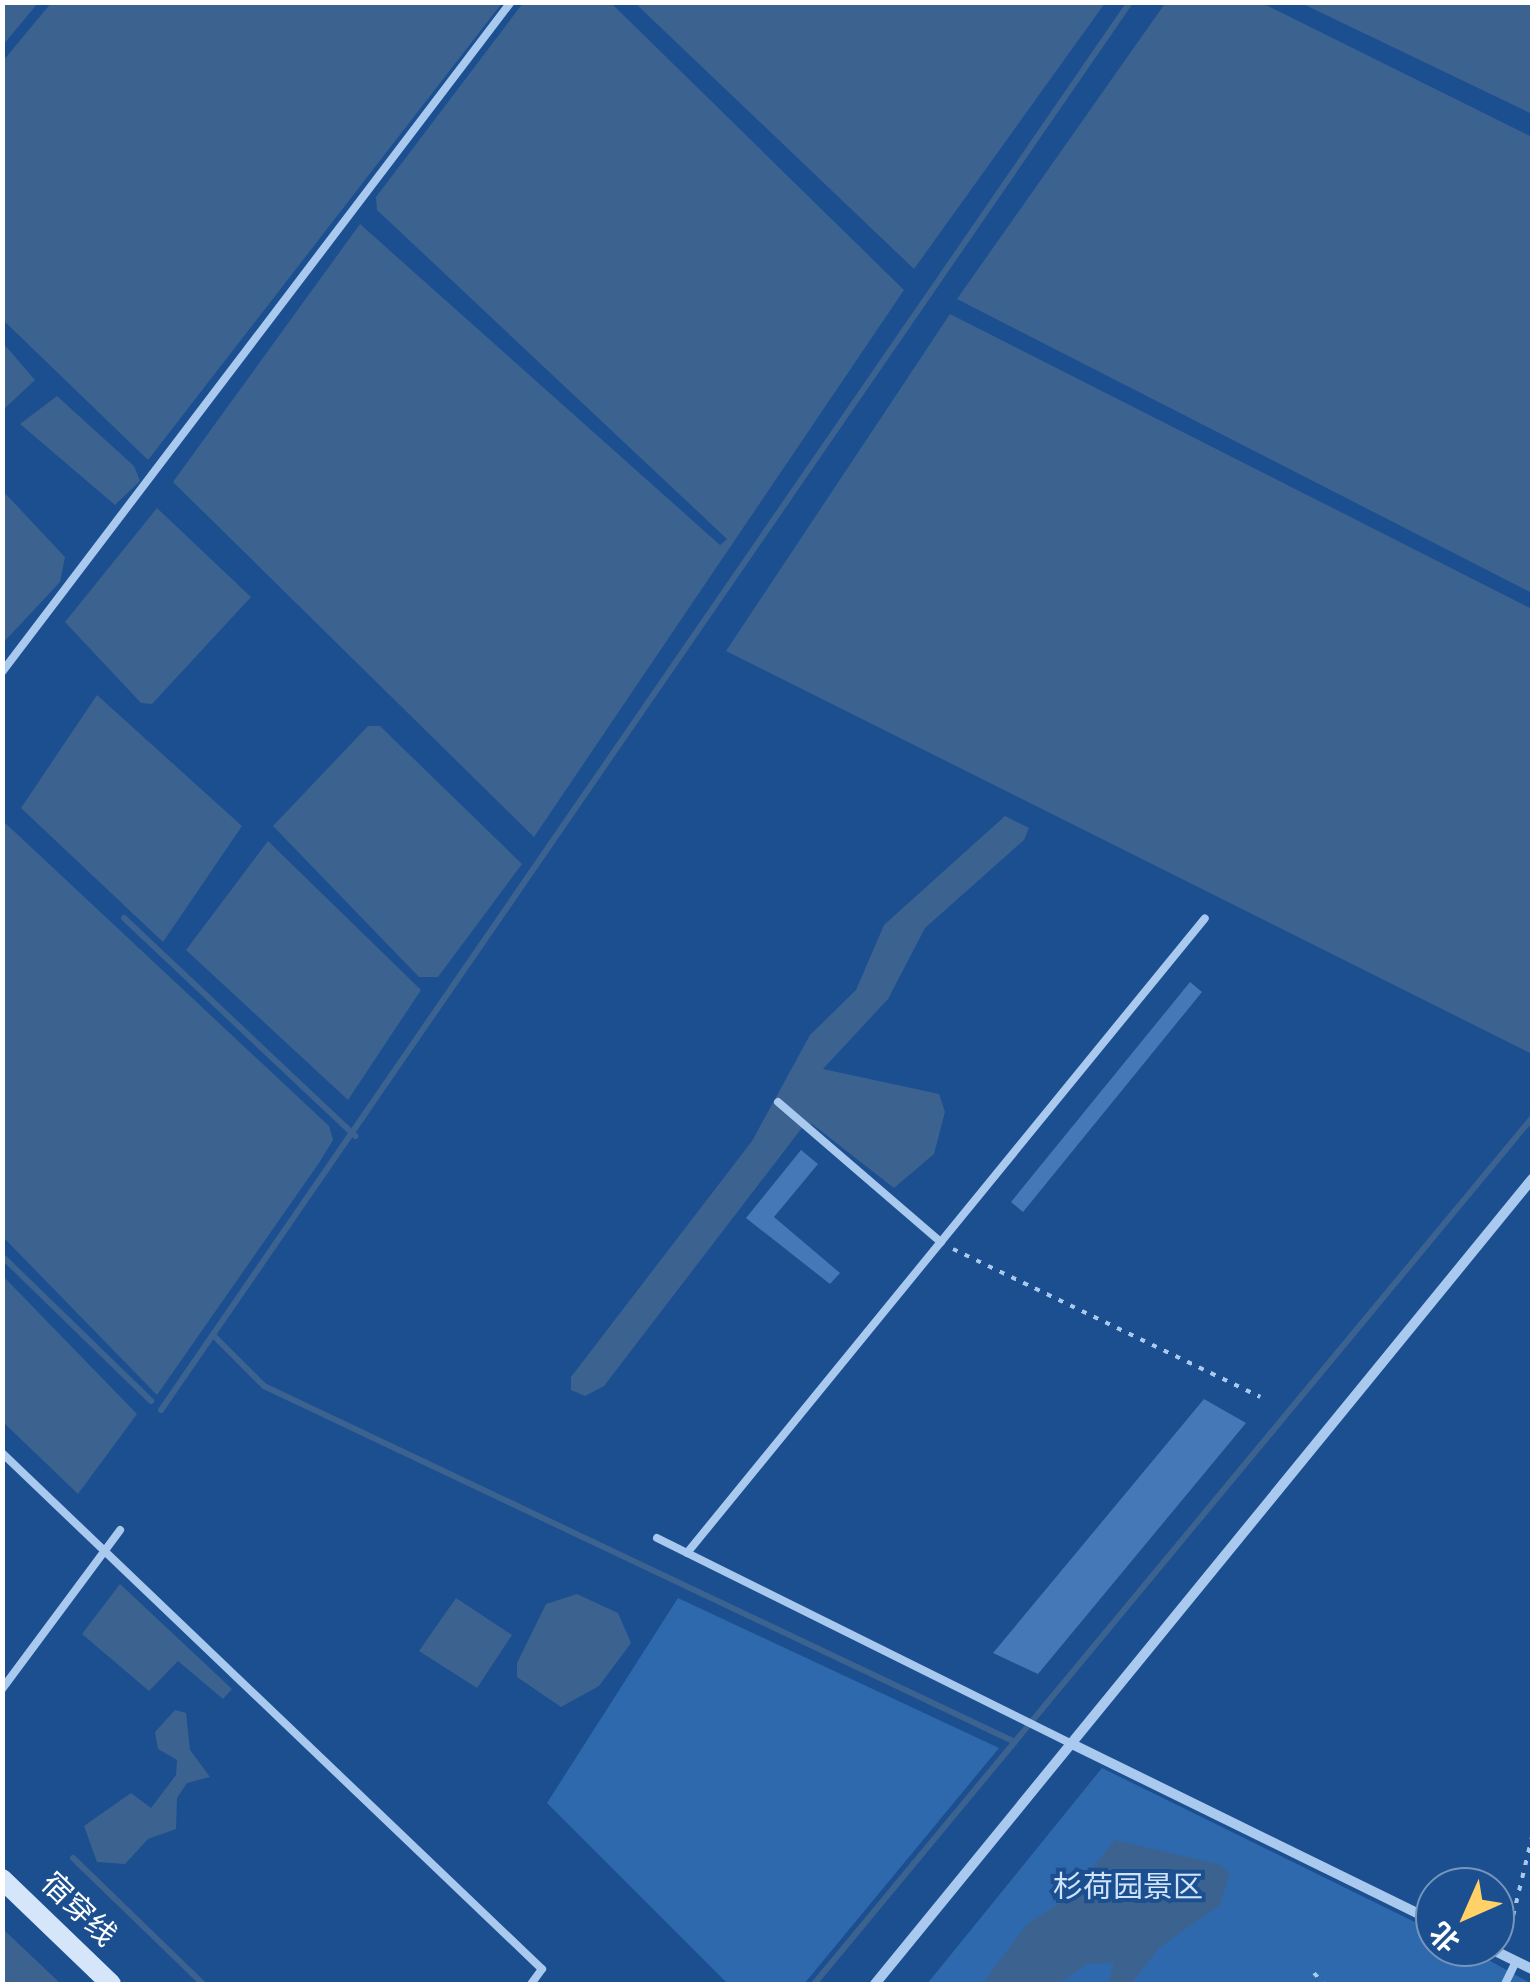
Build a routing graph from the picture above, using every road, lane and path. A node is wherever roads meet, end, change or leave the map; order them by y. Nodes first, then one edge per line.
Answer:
1 (511, 2) edge
2 (2, 672) edge
3 (1205, 918) dead end
4 (778, 1102) dead end
5 (1532, 1179) edge
6 (941, 1242) junction
7 (1260, 1397) dead end
8 (2, 1453) edge
9 (120, 1530) dead end
10 (657, 1538) dead end
11 (104, 1550) junction
12 (686, 1552) junction
13 (2, 1689) edge
14 (1072, 1744) junction
15 (1532, 1837) edge
16 (2, 1878) edge
17 (1515, 1906) edge
18 (1415, 1912) edge
19 (1516, 1961) joint
20 (1532, 1969) edge
21 (1314, 1973) dead end
22 (111, 1984) edge
23 (531, 1984) edge
24 (875, 1984) edge
25 (1324, 1984) edge
26 (1506, 1984) edge

1 - 2 lane
3 - 6 lane
4 - 6 lane
5 - 14 street
6 - 7 path
6 - 12 lane
8 - 11 lane
9 - 11 lane
10 - 12 lane
11 - 13 lane
11 - 23 lane
12 - 14 lane
14 - 18 street
14 - 24 street
15 - 17 path
16 - 22 main road, 宿穿线
19 - 20 street
19 - 26 lane
21 - 25 path

